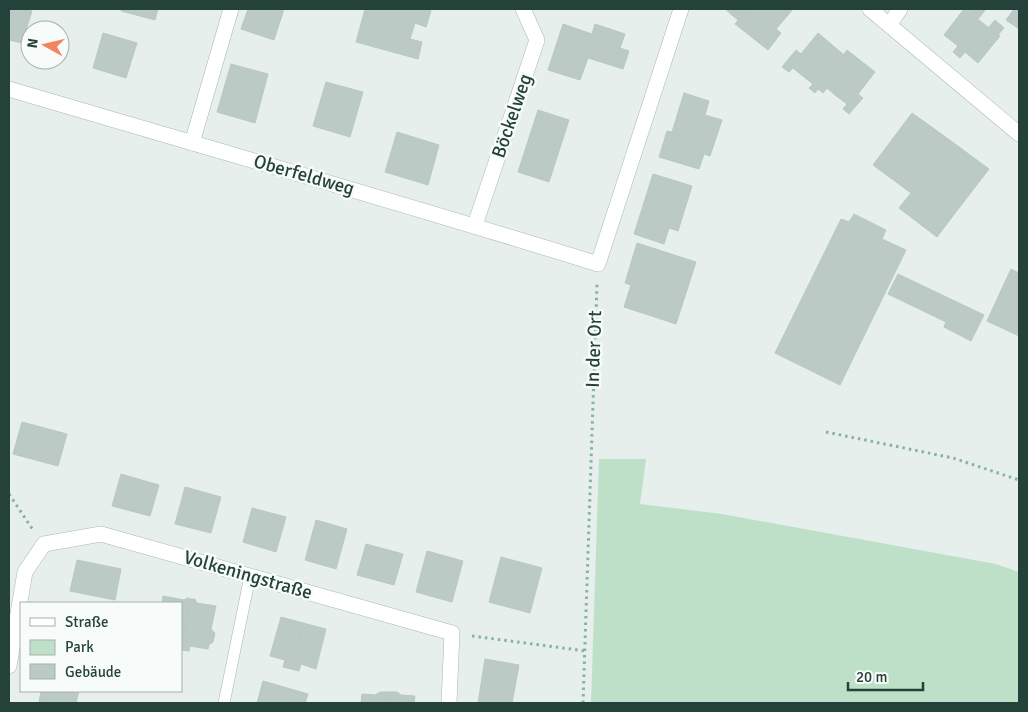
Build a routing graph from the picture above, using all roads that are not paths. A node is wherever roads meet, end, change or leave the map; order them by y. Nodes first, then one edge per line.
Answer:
1 (231, 9) edge
2 (523, 9) edge
3 (681, 9) edge
4 (870, 9) edge
5 (900, 9) edge
6 (890, 24) junction
7 (9, 89) edge
8 (1019, 134) edge
9 (192, 144) junction
10 (474, 225) junction
11 (250, 576) junction
12 (9, 666) edge
13 (224, 703) edge
14 (449, 703) edge

1 - 9 street
2 - 10 street, Böckelweg
3 - 10 street, Oberfeldweg
4 - 6 street
5 - 6 street
6 - 8 street
7 - 9 street, Oberfeldweg
9 - 10 street, Oberfeldweg
11 - 12 street, Volkeningstraße
11 - 13 lane
11 - 14 street, Volkeningstraße

